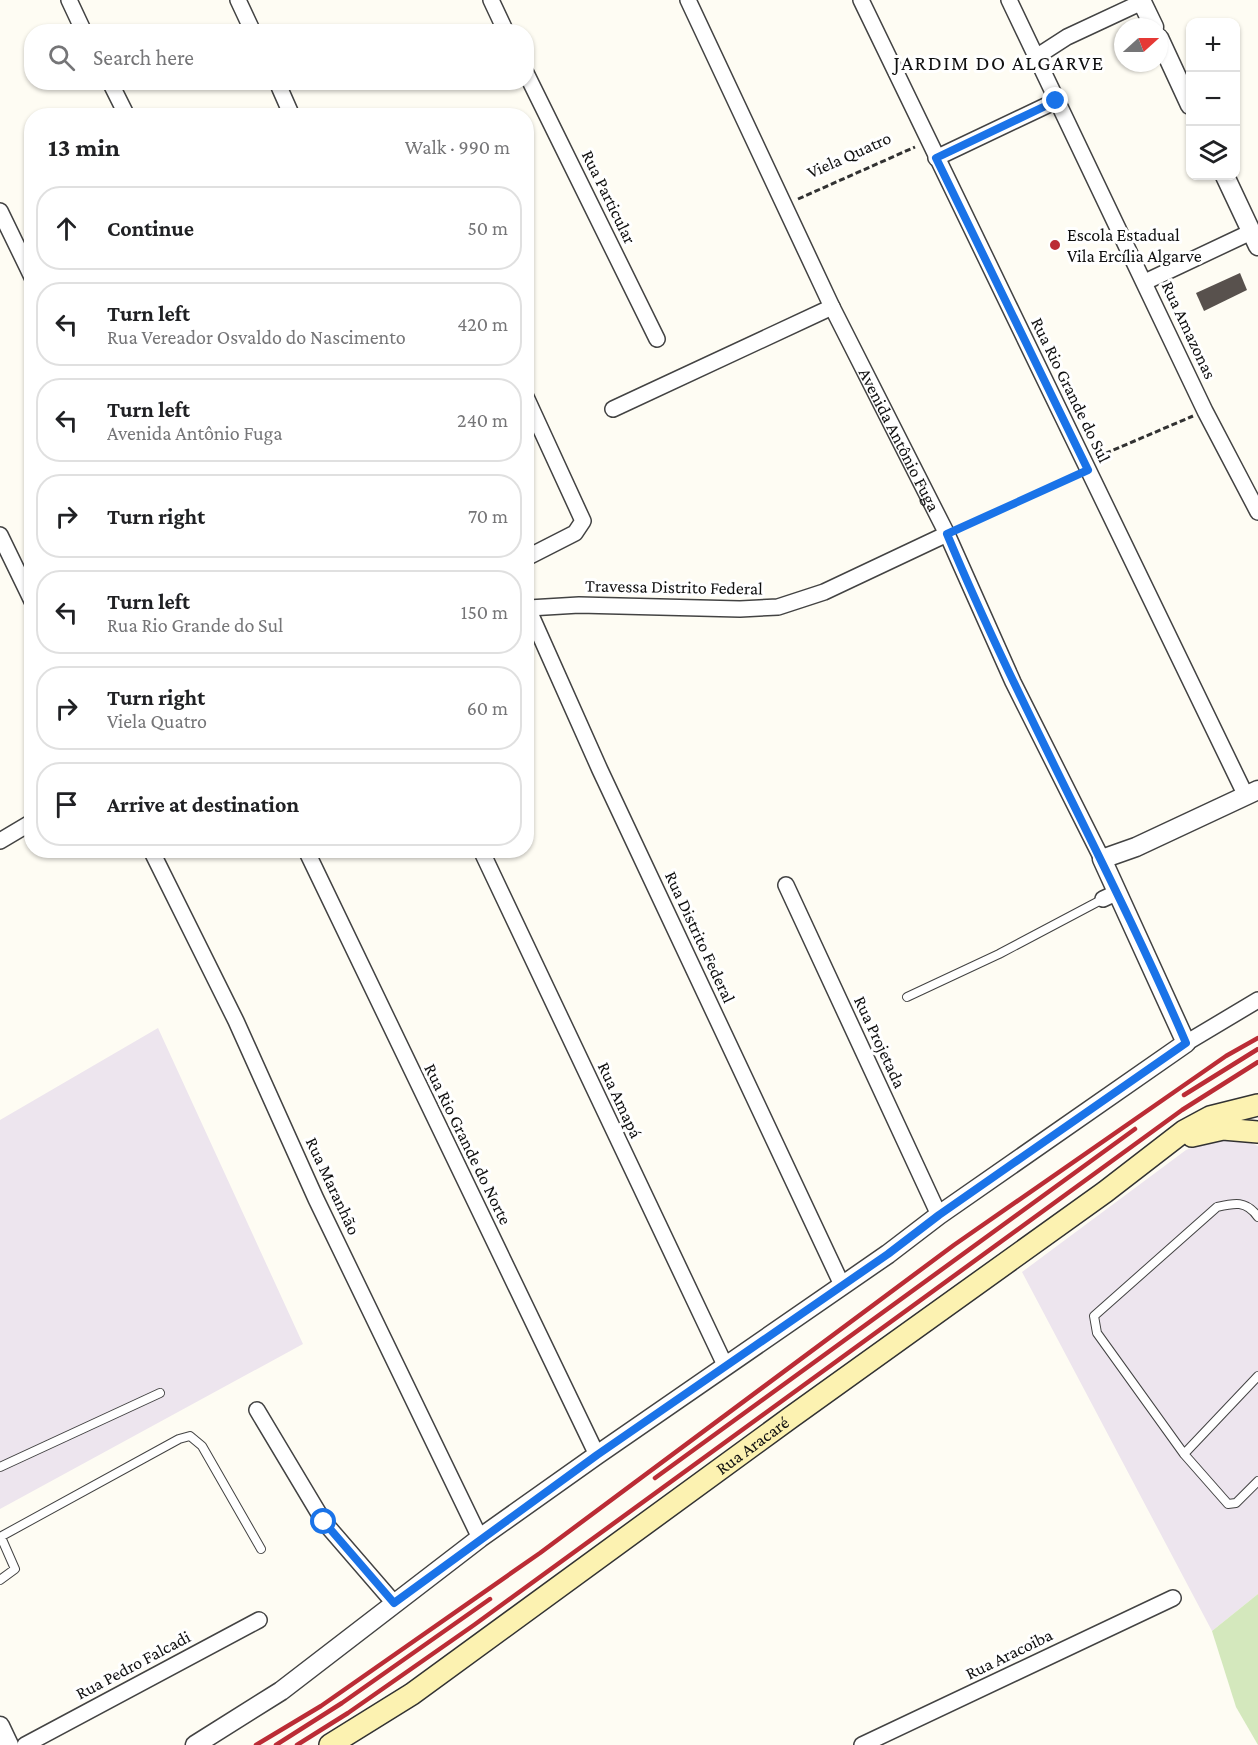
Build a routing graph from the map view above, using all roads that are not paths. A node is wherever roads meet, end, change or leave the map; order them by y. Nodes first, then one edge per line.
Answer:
1 (69, 0) edge
2 (238, 0) edge
3 (491, 0) edge
4 (688, 0) edge
5 (861, 0) edge
6 (1010, 0) edge
7 (1141, 1) edge
8 (1150, 18) edge
9 (80, 24) edge
10 (249, 24) edge
11 (503, 24) edge
12 (1035, 57) junction
13 (1168, 57) edge
14 (534, 89) edge
15 (114, 90) edge
16 (281, 90) edge
17 (1186, 95) edge
18 (1056, 101) junction
19 (123, 108) edge
20 (288, 108) edge
21 (936, 158) junction
22 (1226, 180) edge
23 (0, 211) edge
24 (1253, 226) edge
25 (24, 260) edge
26 (1146, 282) junction
27 (832, 307) junction
28 (657, 339) dead end
29 (613, 409) dead end
30 (534, 415) edge
31 (1258, 512) edge
32 (947, 534) junction
33 (0, 535) edge
34 (534, 554) edge
35 (24, 584) edge
36 (534, 606) edge
37 (534, 620) edge
38 (1252, 793) edge
39 (24, 827) edge
40 (0, 841) edge
41 (156, 858) edge
42 (310, 858) edge
43 (485, 858) edge
44 (1102, 859) junction
45 (786, 885) dead end
46 (1111, 895) junction
47 (907, 997) dead end
48 (1258, 1000) edge
49 (1186, 1043) junction
50 (1258, 1105) edge
51 (1258, 1132) edge
52 (1171, 1142) junction
53 (939, 1215) junction
54 (1258, 1216) edge
55 (842, 1285) junction
56 (725, 1365) junction
57 (1258, 1376) edge
58 (160, 1393) dead end
59 (257, 1410) dead end
60 (1184, 1454) junction
61 (597, 1455) junction
62 (0, 1467) edge
63 (1258, 1481) edge
64 (1, 1537) edge
65 (480, 1538) junction
66 (261, 1549) dead end
67 (0, 1581) edge
68 (1173, 1598) dead end
69 (394, 1603) junction
70 (259, 1620) dead end
71 (0, 1726) edge
72 (9, 1745) edge
73 (25, 1745) edge
74 (195, 1745) edge
75 (330, 1745) edge
76 (861, 1745) edge

1 - 9 street
2 - 10 street
3 - 11 street
4 - 27 street, Avenida Antônio Fuga
5 - 21 street, Rua Rio Grande do Sul
6 - 12 street, Rua Amazonas
7 - 8 street
7 - 12 street
12 - 18 street, Rua Amazonas
13 - 17 street
14 - 28 street, Rua Particular
15 - 19 street
16 - 20 street
18 - 21 street
18 - 26 street, Rua Amazonas
21 - 38 street, Rua Rio Grande do Sul
22 - 24 street
23 - 25 street
24 - 26 street
26 - 31 street, Rua Amazonas
27 - 29 street
27 - 32 street, Avenida Antônio Fuga
30 - 34 street
32 - 36 street, Travessa Distrito Federal
32 - 44 street, Avenida Antônio Fuga
33 - 35 street
37 - 55 street, Rua Distrito Federal
38 - 44 street
39 - 40 street
41 - 65 street, Rua Maranhão
42 - 61 street, Rua Rio Grande do Norte
43 - 56 street, Rua Amapá
44 - 46 street, Avenida Antônio Fuga
45 - 53 street, Rua Projetada
46 - 47 lane
46 - 49 street, Avenida Antônio Fuga
48 - 49 street
49 - 53 street
50 - 52 main road, Rua Aracaré
51 - 52 main road, Rua Aracaré
52 - 75 main road, Rua Aracaré
53 - 55 street
54 - 60 lane
55 - 56 street
56 - 61 street
57 - 60 lane
58 - 62 lane
59 - 69 street
60 - 63 lane
61 - 65 street
64 - 66 lane
64 - 67 lane
65 - 69 street
68 - 76 street, Rua Aracoiba
69 - 74 street
70 - 73 street, Rua Pedro Falcadi
71 - 72 street

